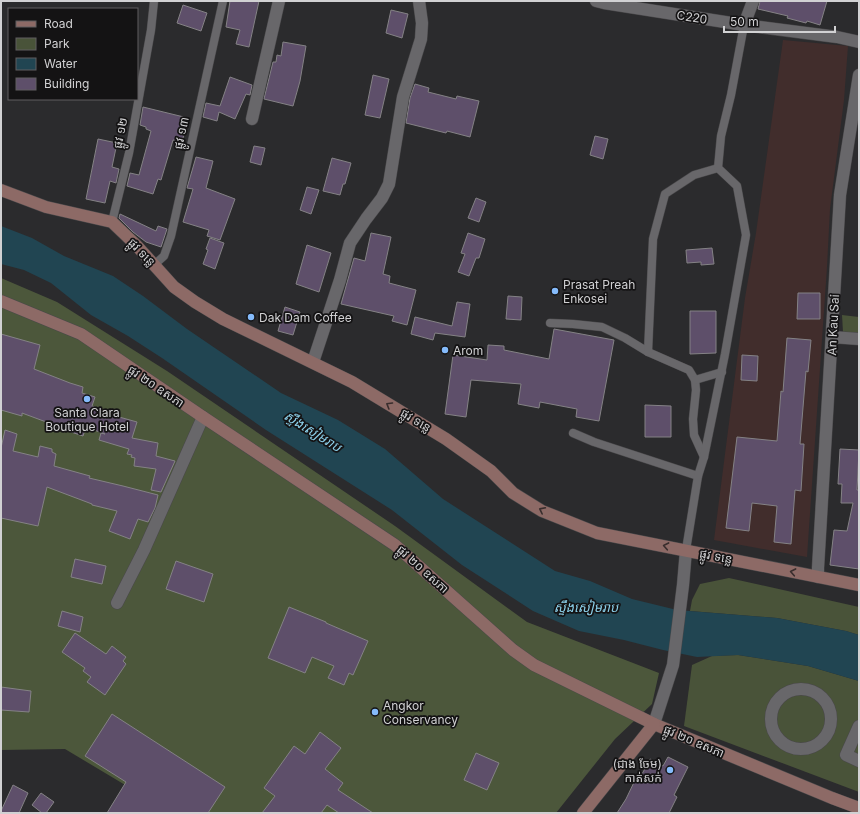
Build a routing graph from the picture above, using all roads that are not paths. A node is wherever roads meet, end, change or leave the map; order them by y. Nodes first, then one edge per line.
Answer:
1 (154, 1) edge
2 (223, 1) edge
3 (279, 1) edge
4 (419, 1) edge
5 (596, 1) edge
6 (753, 1) edge
7 (744, 25) junction
8 (859, 42) edge
9 (859, 76) edge
10 (252, 119) dead end
11 (718, 168) junction
12 (1, 190) edge
13 (112, 222) junction
14 (154, 265) junction
15 (1, 301) edge
16 (550, 323) dead end
17 (832, 337) junction
18 (859, 339) edge
19 (648, 352) junction
20 (313, 362) junction
21 (722, 372) junction
22 (694, 380) junction
23 (203, 417) junction
24 (573, 433) dead end
25 (704, 456) junction
26 (698, 476) junction
27 (686, 550) junction
28 (818, 576) junction
29 (859, 585) edge
30 (117, 603) dead end
31 (814, 692) joint
32 (654, 724) junction
33 (859, 726) edge
34 (859, 761) edge
35 (859, 808) edge
36 (583, 813) edge

1 - 13 lane, ផ្លូវ ១២
2 - 14 lane, ផ្លូវ ១៣
3 - 10 street
4 - 20 street
5 - 7 street, C220
6 - 7 street
7 - 8 street, C220
7 - 11 lane
9 - 17 street, An Kau Sai
11 - 19 lane
11 - 21 lane
12 - 13 street
13 - 14 street, ផ្លូវ ទន្លេ
14 - 20 street, ផ្លូវ ទន្លេ
15 - 23 street, ផ្លូវ ២០ ឧសភា
16 - 19 lane
17 - 18 street
17 - 28 street, An Kau Sai
19 - 22 lane
27 -> 20 street, ផ្លូវ ទន្លេ
21 - 22 lane
21 - 25 lane
22 - 25 lane
23 - 30 street
23 - 32 street, ផ្លូវ ២០ ឧសភា
24 - 26 lane
25 - 26 lane
26 - 27 lane
28 -> 27 street, ផ្លូវ ទន្លេ
27 - 32 street
28 - 29 street, ផ្លូវ ទន្លេ
31 - 31 street
32 - 35 street, ផ្លូវ ២០ ឧសភា
32 - 36 street
33 - 34 street

